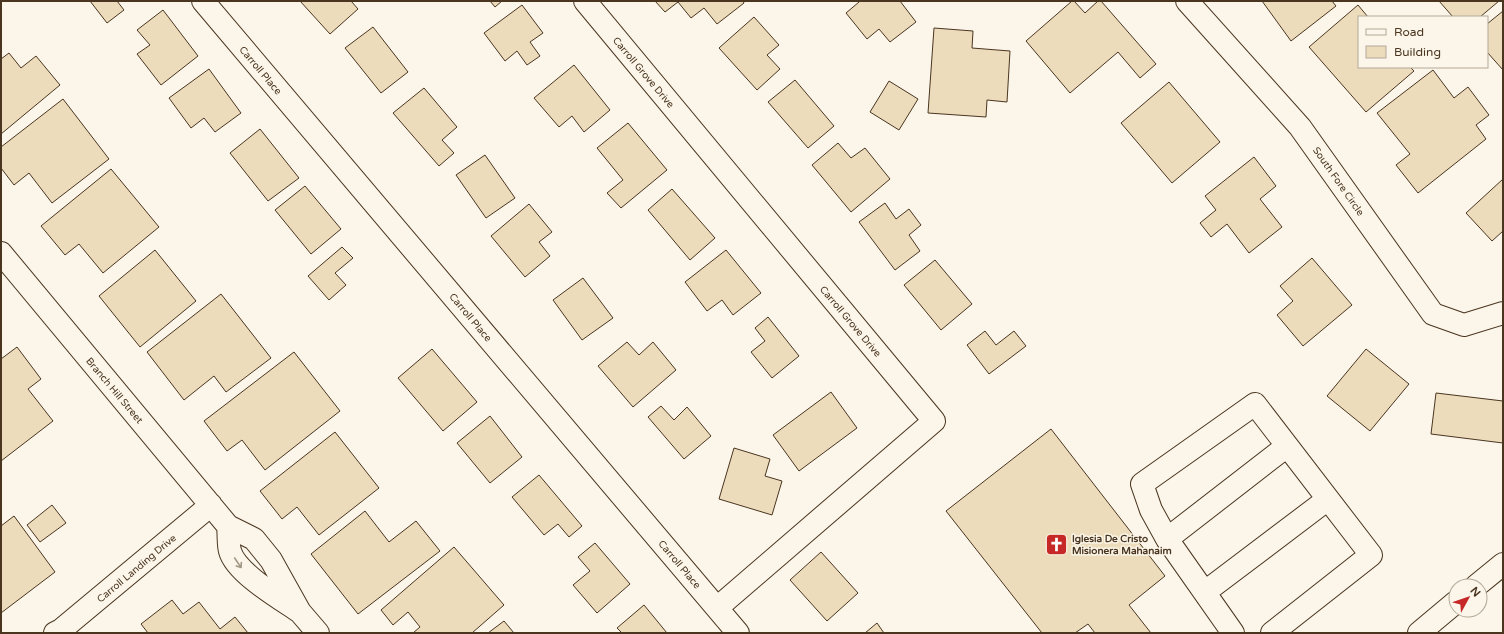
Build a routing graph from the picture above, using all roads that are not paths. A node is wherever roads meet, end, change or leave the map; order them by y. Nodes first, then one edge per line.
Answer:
1 (203, 1) edge
2 (585, 1) edge
3 (1187, 1) edge
4 (1, 253) edge
5 (1503, 313) edge
6 (1287, 446) junction
7 (1328, 499) junction
8 (211, 505) junction
9 (228, 526) junction
10 (1167, 539) junction
11 (1501, 569) edge
12 (1488, 578) edge
13 (1205, 592) junction
14 (717, 608) junction
15 (1448, 609) edge
16 (300, 612) junction
17 (59, 632) edge
18 (318, 633) edge
19 (738, 633) edge
20 (1233, 633) edge
21 (1272, 633) edge
22 (1419, 633) edge

1 - 14 street, Carroll Place
2 - 14 street, Carroll Grove Drive
3 - 5 street, South Fore Circle
4 - 8 street, Branch Hill Street
6 - 7 street
6 - 10 street
6 - 10 street
7 - 13 street
7 - 21 street
8 - 9 street, Branch Hill Street
8 - 17 street, Carroll Landing Drive
9 - 16 street, Branch Hill Street
9 -> 16 street, Branch Hill Street
10 - 13 street
11 - 12 street
13 - 20 street
14 - 19 street, Carroll Place
15 - 22 street
16 - 18 street, Branch Hill Street

